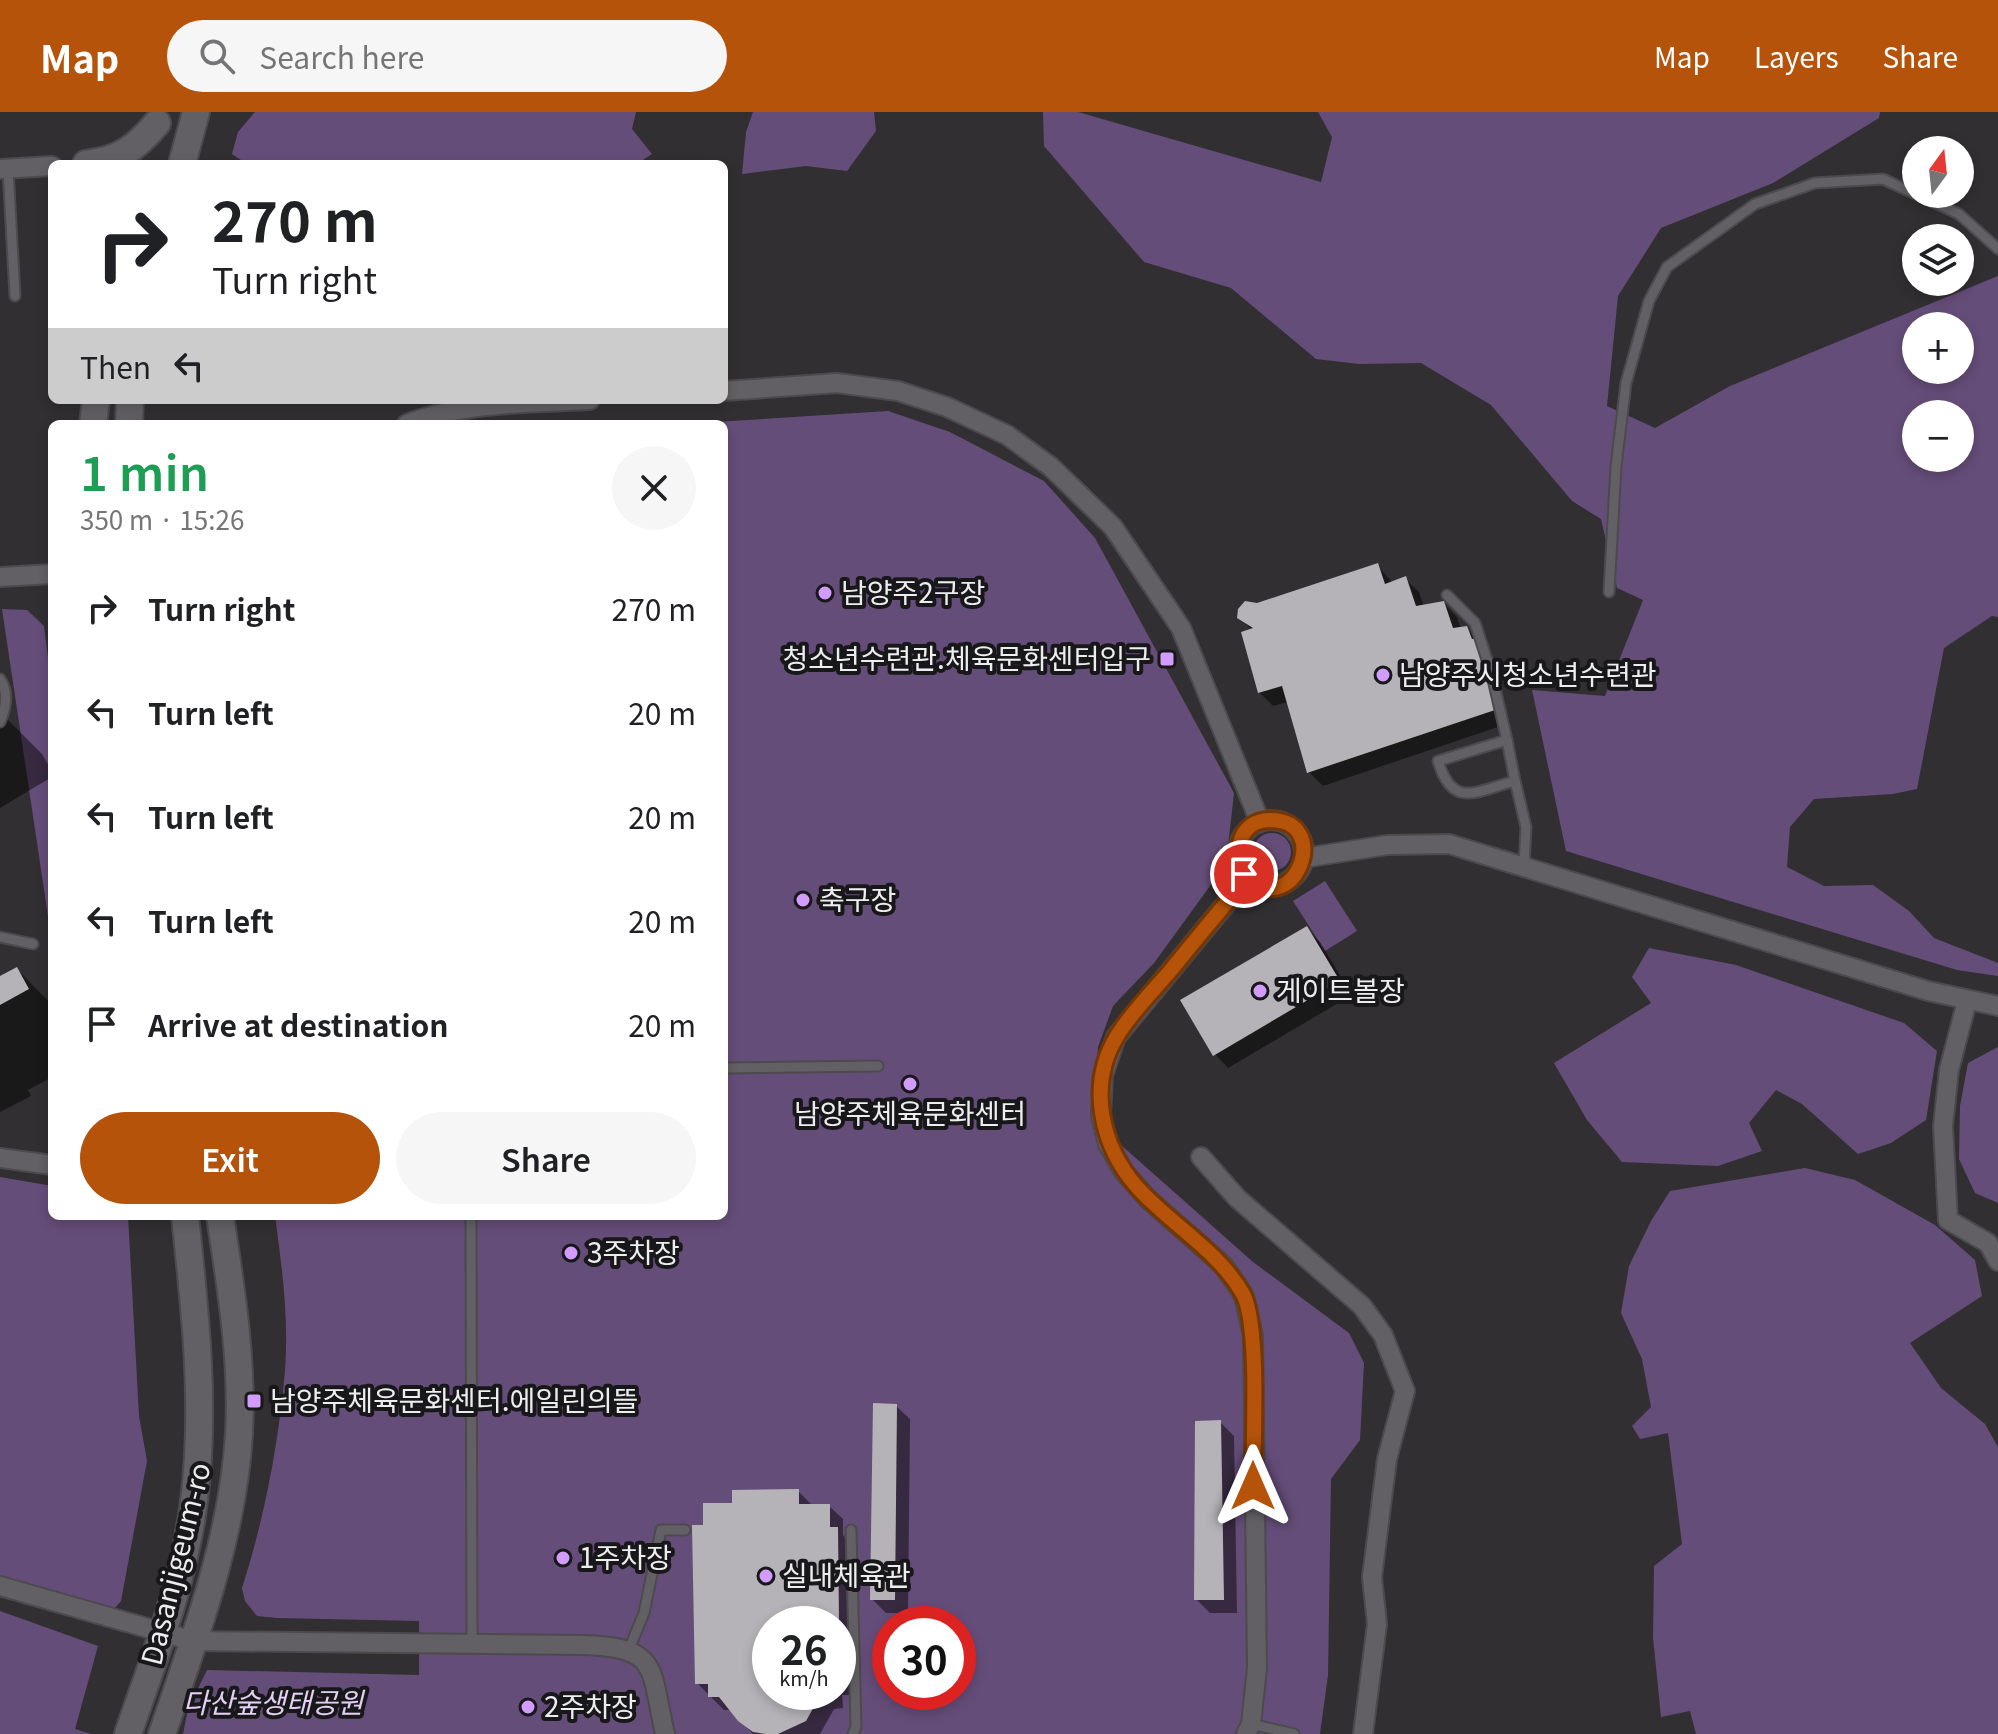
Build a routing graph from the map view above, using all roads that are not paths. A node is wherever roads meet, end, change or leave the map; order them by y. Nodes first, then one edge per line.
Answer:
1 (196, 112) edge
2 (159, 118) edge
3 (103, 160) edge
4 (148, 160) edge
5 (183, 160) edge
6 (48, 166) edge
7 (4, 169) edge
8 (1998, 249) edge
9 (15, 296) dead end
10 (728, 391) edge
11 (512, 404) edge
12 (418, 420) edge
13 (48, 574) edge
14 (0, 577) edge
15 (1609, 592) dead end
16 (1447, 595) dead end
17 (0, 679) edge
18 (0, 722) edge
19 (1507, 740) junction
20 (1515, 781) junction
21 (1260, 822) junction
22 (1304, 858) junction
23 (1524, 867) junction
24 (1248, 877) junction
25 (0, 937) edge
26 (33, 944) dead end
27 (1967, 1001) junction
28 (1998, 1006) edge
29 (878, 1066) dead end
30 (728, 1068) edge
31 (1201, 1157) dead end
32 (0, 1158) edge
33 (48, 1164) edge
34 (185, 1220) edge
35 (221, 1220) edge
36 (471, 1220) edge
37 (1998, 1261) edge
38 (685, 1530) dead end
39 (851, 1530) dead end
40 (0, 1586) edge
41 (163, 1633) junction
42 (193, 1641) junction
43 (472, 1646) junction
44 (629, 1649) junction
45 (1249, 1729) edge
46 (128, 1734) edge
47 (162, 1734) edge
48 (665, 1734) edge
49 (853, 1734) edge
50 (1294, 1734) edge
51 (1363, 1734) edge

1 - 5 street
2 - 3 street
2 - 4 street
6 - 7 street
7 - 9 lane
8 - 15 lane
10 - 21 street
11 - 12 street
13 - 14 street
16 - 19 lane
17 - 18 lane
19 - 20 lane
19 - 20 lane
20 - 23 lane
21 - 22 street
21 - 24 street
22 - 23 street
22 - 24 street
23 - 27 street
24 - 45 street
25 - 26 lane
27 - 28 street
27 - 37 street
29 - 30 lane
31 - 51 street
32 - 33 street
34 - 41 street, Dasanjigeum-ro
35 - 42 street, Dasanjigeum-ro
36 - 43 lane
38 - 44 lane
39 - 49 lane
40 - 41 street
41 - 42 street
41 - 46 street, Dasanjigeum-ro
42 - 43 street
42 - 47 street, Dasanjigeum-ro
43 - 44 street
44 - 48 street
45 - 50 lane

